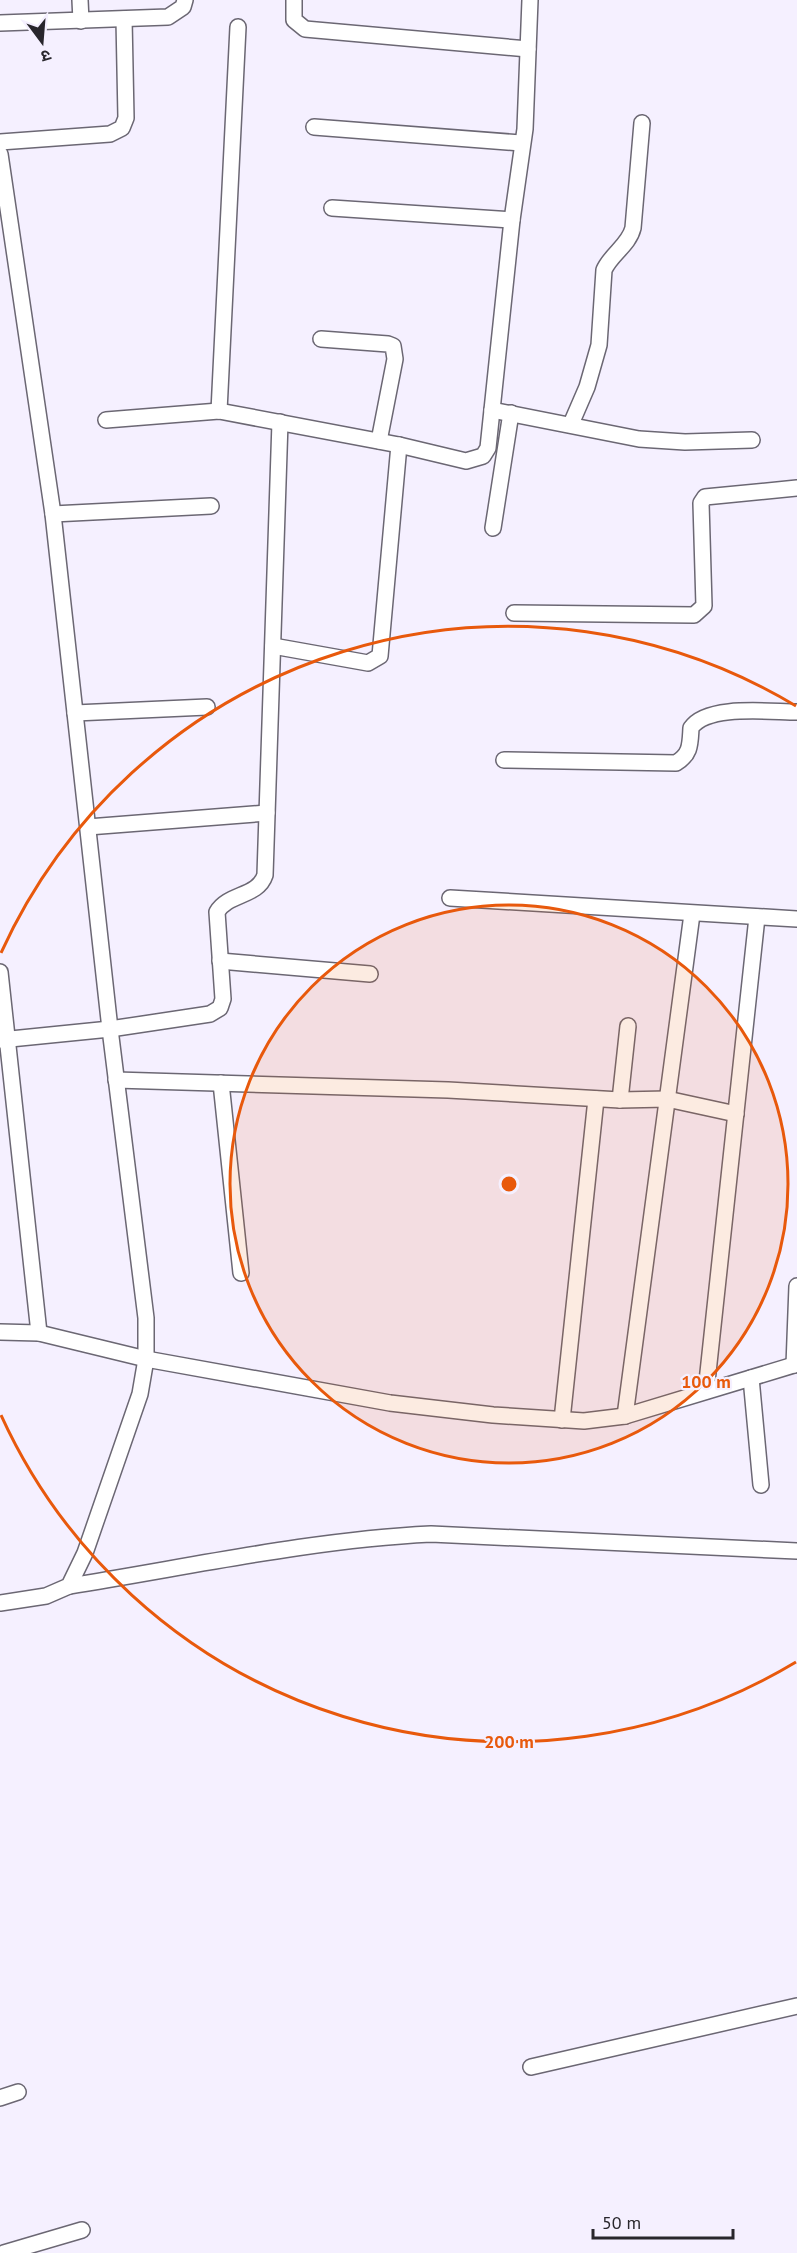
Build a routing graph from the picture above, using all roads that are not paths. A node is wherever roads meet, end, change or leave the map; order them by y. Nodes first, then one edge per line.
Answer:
1 (80, 0) edge
2 (185, 0) edge
3 (294, 0) edge
4 (530, 0) edge
5 (124, 19) junction
6 (81, 21) junction
7 (0, 23) edge
8 (238, 27) dead end
9 (528, 49) junction
10 (642, 123) dead end
11 (314, 127) dead end
12 (0, 142) edge
13 (521, 143) junction
14 (0, 154) edge
15 (332, 208) dead end
16 (512, 220) junction
17 (321, 339) dead end
18 (492, 410) junction
19 (219, 411) junction
20 (511, 413) junction
21 (106, 420) dead end
22 (280, 422) junction
23 (571, 424) junction
24 (752, 440) dead end
25 (379, 441) junction
26 (399, 445) junction
27 (797, 488) edge
28 (211, 506) dead end
29 (53, 514) junction
30 (493, 528) dead end
31 (514, 614) dead end
32 (273, 646) junction
33 (207, 707) dead end
34 (797, 712) edge
35 (75, 713) junction
36 (504, 760) dead end
37 (267, 813) junction
38 (88, 827) junction
39 (450, 898) dead end
40 (692, 914) junction
41 (757, 917) junction
42 (797, 919) edge
43 (220, 961) junction
44 (0, 972) edge
45 (370, 974) dead end
46 (628, 1026) dead end
47 (110, 1029) junction
48 (4, 1040) edge
49 (116, 1080) junction
50 (221, 1083) junction
51 (597, 1099) junction
52 (667, 1099) junction
53 (620, 1100) junction
54 (736, 1114) junction
55 (241, 1273) dead end
56 (797, 1286) edge
57 (0, 1332) edge
58 (39, 1333) junction
59 (146, 1359) junction
60 (795, 1365) edge
61 (751, 1378) junction
62 (706, 1391) junction
63 (625, 1416) junction
64 (562, 1420) junction
65 (761, 1485) dead end
66 (797, 1551) edge
67 (69, 1586) junction
68 (0, 1603) edge
69 (797, 2006) edge
70 (531, 2067) dead end
71 (18, 2091) dead end
72 (0, 2098) edge
73 (82, 2230) dead end
74 (4, 2253) edge

1 - 6 street
2 - 5 street
3 - 9 street
4 - 9 street
5 - 6 street
5 - 12 street
6 - 7 street
8 - 19 street
9 - 13 street
10 - 23 street
11 - 13 street
13 - 16 street
14 - 29 street
15 - 16 street
16 - 18 street
17 - 25 street
18 - 20 street
18 - 26 street
19 - 21 street
19 - 22 street
20 - 23 street
20 - 30 street
22 - 25 street
22 - 32 street
23 - 24 street
25 - 26 street
26 - 32 street
27 - 31 street
28 - 29 street
29 - 35 street
32 - 37 street
33 - 35 street
34 - 36 street
35 - 38 street
37 - 38 street
37 - 43 street
38 - 47 street
39 - 40 street
40 - 41 street
40 - 52 street
41 - 42 street
41 - 54 street
43 - 45 street
43 - 47 street
44 - 48 street
46 - 53 street
47 - 48 street
47 - 49 street
48 - 58 street
49 - 50 street
49 - 59 street
50 - 51 street
50 - 55 street
51 - 53 street
51 - 64 street
52 - 53 street
52 - 54 street
52 - 63 street
54 - 62 street
56 - 60 street
57 - 58 street
58 - 59 street
59 - 64 street
59 - 67 street
60 - 61 street
61 - 62 street
61 - 65 street
62 - 63 street
63 - 64 street
66 - 67 street
67 - 68 street
69 - 70 street
71 - 72 street
73 - 74 street

